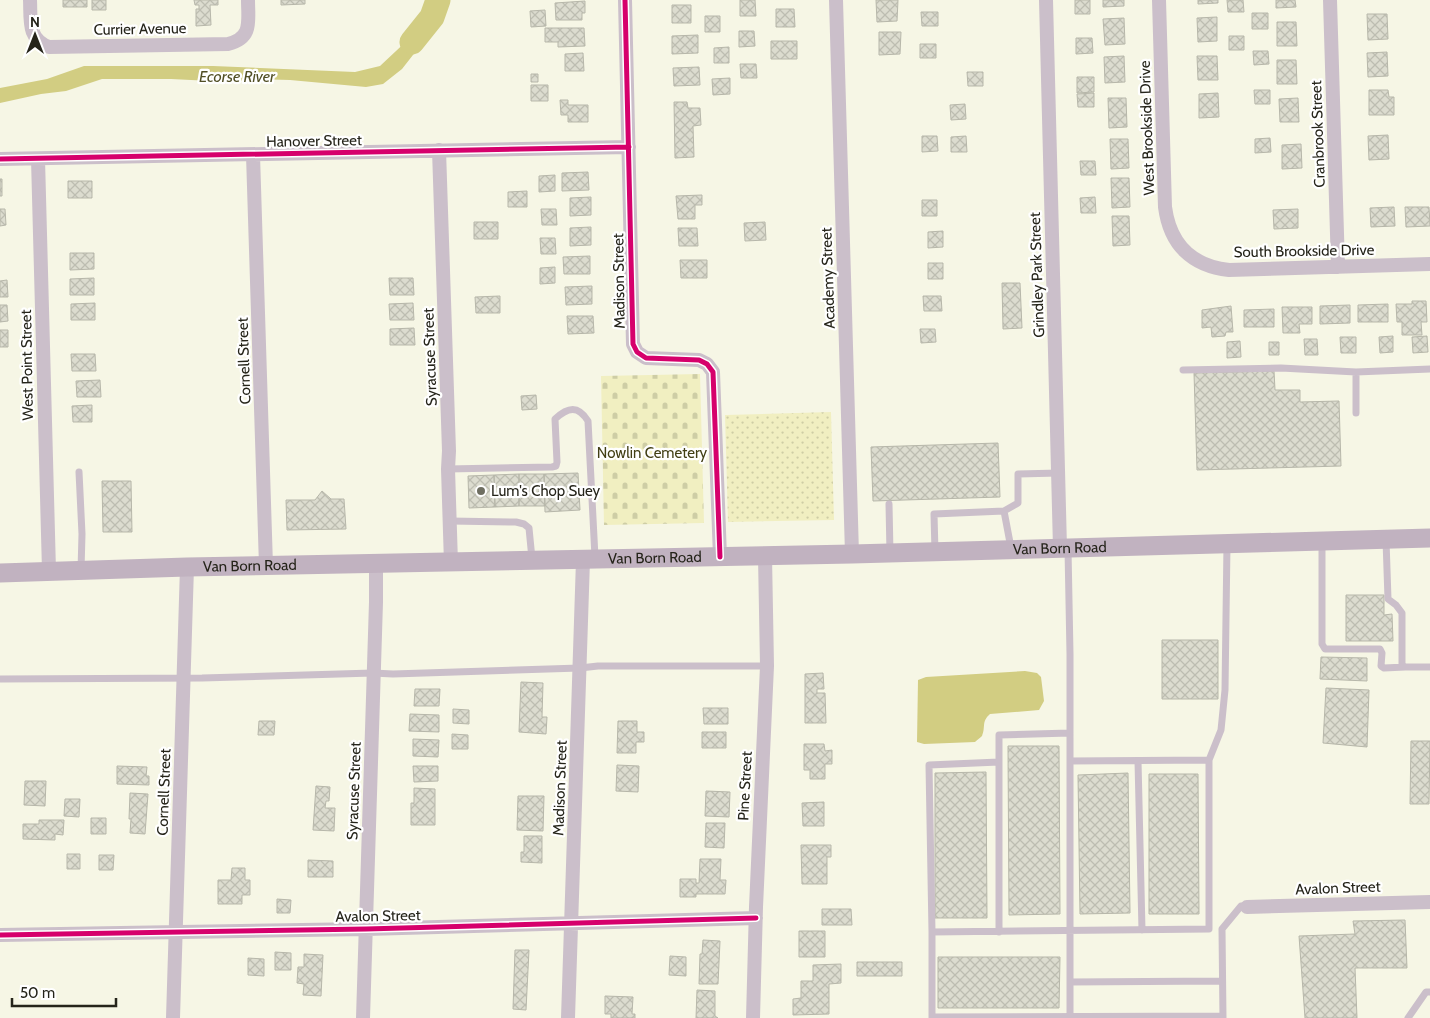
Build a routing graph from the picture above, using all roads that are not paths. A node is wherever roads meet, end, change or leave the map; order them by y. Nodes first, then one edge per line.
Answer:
1 (30, 0) edge
2 (248, 0) edge
3 (625, 0) edge
4 (836, 0) edge
5 (1046, 0) edge
6 (1159, 0) edge
7 (1330, 0) edge
8 (629, 147) junction
9 (439, 150) junction
10 (253, 155) junction
11 (0, 159) edge
12 (38, 159) junction
13 (1184, 250) joint
14 (1430, 264) edge
15 (1338, 267) junction
16 (1184, 370) dead end
17 (1426, 371) edge
18 (1356, 372) junction
19 (1356, 413) dead end
20 (448, 469) junction
21 (79, 472) dead end
22 (1059, 473) junction
23 (889, 504) dead end
24 (1004, 511) junction
25 (450, 521) junction
26 (1430, 538) edge
27 (1386, 540) junction
28 (1322, 541) junction
29 (1226, 544) junction
30 (1064, 548) junction
31 (1011, 550) junction
32 (934, 552) junction
33 (890, 553) junction
34 (852, 554) junction
35 (765, 556) junction
36 (720, 558) junction
37 (589, 560) junction
38 (532, 561) junction
39 (451, 563) junction
40 (376, 565) junction
41 (266, 566) junction
42 (187, 568) junction
43 (81, 570) junction
44 (49, 571) junction
45 (0, 573) edge
46 (767, 666) junction
47 (1406, 667) junction
48 (1430, 667) edge
49 (580, 668) junction
50 (373, 673) junction
51 (184, 678) junction
52 (0, 679) edge
53 (1070, 733) junction
54 (1209, 760) junction
55 (1070, 761) junction
56 (1138, 761) junction
57 (999, 762) junction
58 (1430, 902) edge
59 (1247, 907) joint
60 (756, 918) junction
61 (571, 924) junction
62 (366, 929) junction
63 (1142, 930) junction
64 (932, 932) junction
65 (998, 932) junction
66 (1070, 932) junction
67 (176, 933) junction
68 (0, 935) edge
69 (1070, 982) junction
70 (1222, 982) junction
71 (1430, 992) edge
72 (932, 1017) edge
73 (1070, 1017) junction
74 (1223, 1017) edge
75 (173, 1018) edge
76 (363, 1018) edge
77 (568, 1018) edge
78 (753, 1018) edge
79 (1408, 1018) edge

1 - 2 street, Currier Avenue
3 - 8 street, Madison Street
4 - 34 street, Academy Street
5 - 22 street, Grindley Park Street
6 - 13 street, West Brookside Drive
7 - 15 street, Cranbrook Street
8 - 9 street, Hanover Street
8 - 36 street, Madison Street
9 - 10 street, Hanover Street
9 - 20 street, Syracuse Street
10 - 12 street, Hanover Street
10 - 41 street, Cornell Street
11 - 12 street, Hanover Street
12 - 44 street, West Point Street
13 - 15 street, South Brookside Drive
14 - 15 street, South Brookside Drive
16 - 18 lane
17 - 18 lane
18 - 19 lane
20 - 25 street, Syracuse Street
20 - 37 lane
21 - 43 lane
22 - 24 lane
22 - 30 street, Grindley Park Street
23 - 33 lane
24 - 31 lane
24 - 32 lane
25 - 38 lane
25 - 39 street, Syracuse Street
26 - 27 main road, Van Born Road
27 - 28 main road, Van Born Road
27 - 47 lane
28 - 29 main road, Van Born Road
28 - 47 lane
29 - 30 main road, Van Born Road
29 - 54 lane
30 - 31 main road, Van Born Road
30 - 53 lane
31 - 32 main road, Van Born Road
32 - 33 main road, Van Born Road
33 - 34 main road, Van Born Road
34 - 35 main road, Van Born Road
35 - 36 main road, Van Born Road
35 - 46 street, Pine Street
36 - 37 main road, Van Born Road
37 - 38 main road, Van Born Road
37 - 49 street, Madison Street
38 - 39 main road, Van Born Road
39 - 40 main road, Van Born Road
40 - 41 main road, Van Born Road
40 - 50 street, Syracuse Street
41 - 42 main road, Van Born Road
42 - 43 main road, Van Born Road
42 - 51 street, Cornell Street
43 - 44 main road, Van Born Road
44 - 45 main road, Van Born Road
46 - 49 lane
46 - 60 street, Pine Street
47 - 48 lane
49 - 50 lane
49 - 61 street, Madison Street
50 - 51 lane
50 - 62 street, Syracuse Street
51 - 52 lane
51 - 67 street, Cornell Street
53 - 55 lane
53 - 57 lane
54 - 56 lane
54 - 63 lane
55 - 56 lane
55 - 66 lane
56 - 63 lane
57 - 64 lane
57 - 65 lane
58 - 59 street, Avalon Street
59 - 70 lane
60 - 61 street, Avalon Street
60 - 78 street, Pine Street
61 - 62 street, Avalon Street
61 - 77 street, Madison Street
62 - 67 street, Avalon Street
62 - 76 street, Syracuse Street
63 - 66 lane
64 - 65 lane
64 - 72 lane
65 - 66 lane
66 - 69 lane
67 - 68 street, Avalon Street
67 - 75 street, Cornell Street
69 - 70 lane
69 - 73 lane
70 - 74 lane
71 - 79 lane
72 - 73 lane
73 - 74 lane

